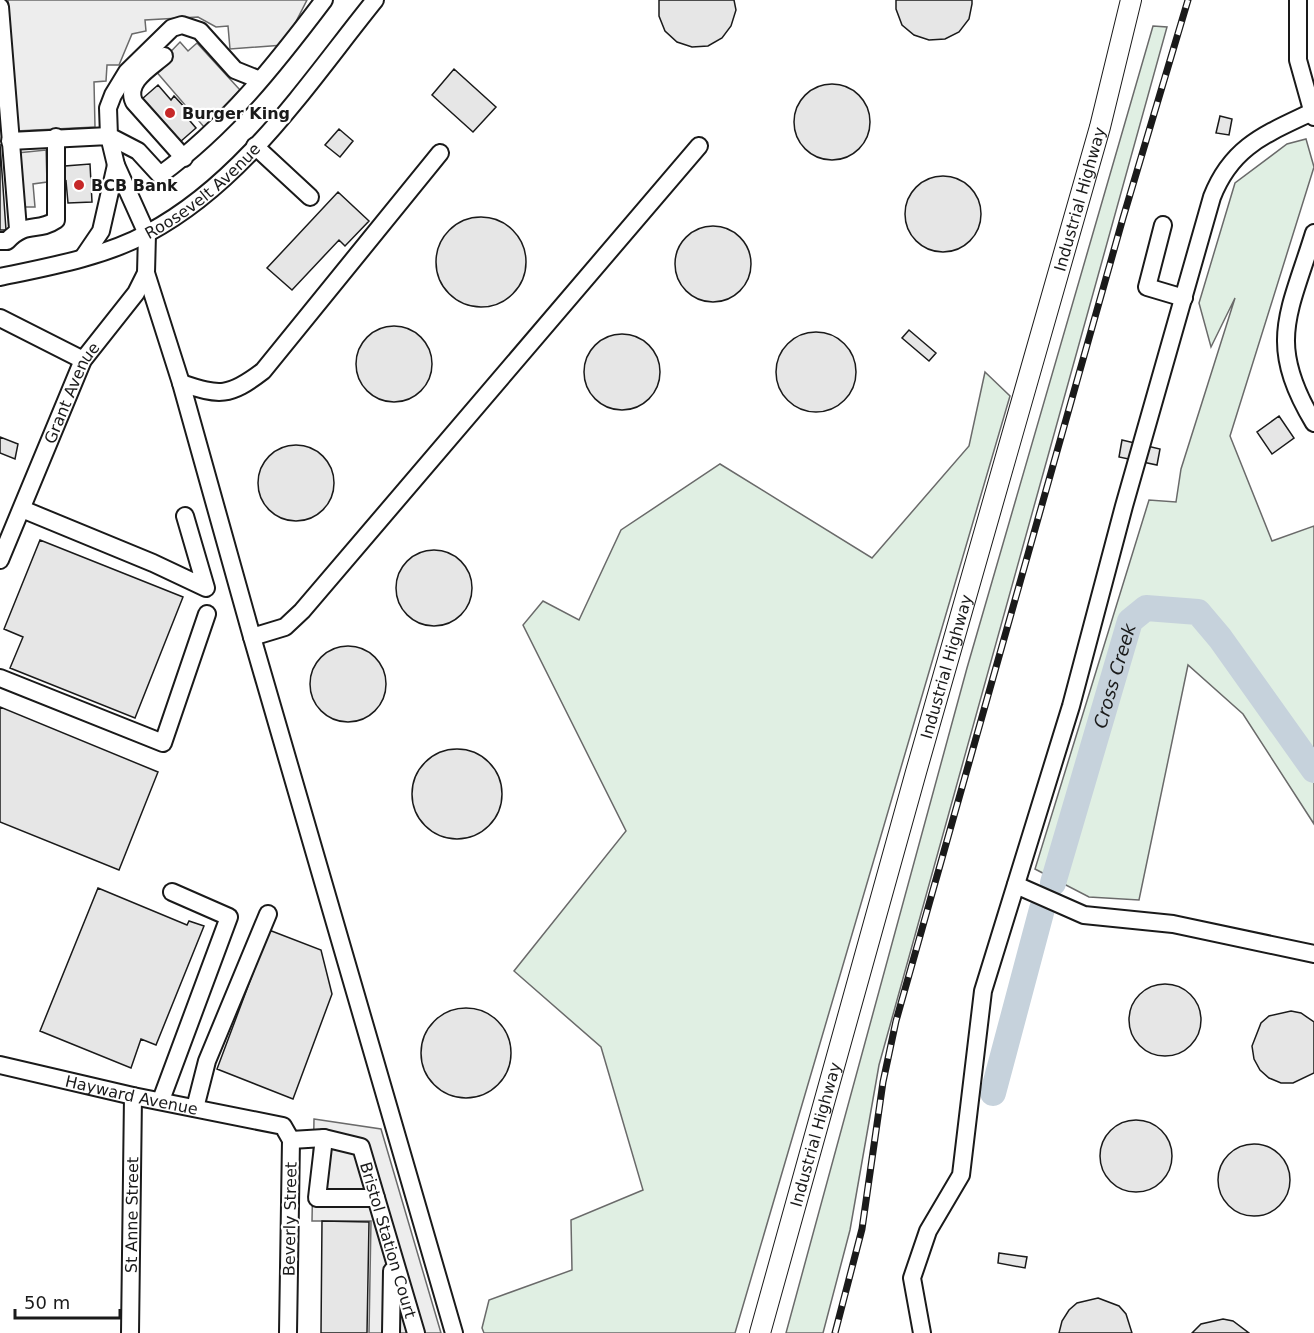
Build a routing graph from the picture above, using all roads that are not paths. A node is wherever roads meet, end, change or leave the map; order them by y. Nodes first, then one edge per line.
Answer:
1 (324, 0) edge
2 (375, 0) edge
3 (1131, 0) edge
4 (1298, 0) edge
5 (0, 7) edge
6 (164, 56) dead end
7 (260, 80) junction
8 (1313, 114) edge
9 (109, 136) junction
10 (56, 138) junction
11 (10, 141) junction
12 (255, 146) junction
13 (699, 146) dead end
14 (440, 153) dead end
15 (184, 158) junction
16 (116, 165) junction
17 (310, 197) dead end
18 (1163, 225) dead end
19 (18, 230) junction
20 (1314, 233) edge
21 (147, 234) junction
22 (0, 241) edge
23 (84, 256) junction
24 (146, 273) junction
25 (0, 277) edge
26 (1184, 298) junction
27 (0, 318) edge
28 (83, 360) junction
29 (181, 383) junction
30 (1313, 418) edge
31 (22, 509) junction
32 (185, 516) dead end
33 (0, 560) edge
34 (207, 614) dead end
35 (252, 638) junction
36 (0, 678) edge
37 (1016, 885) junction
38 (172, 892) dead end
39 (268, 914) dead end
40 (1314, 954) edge
41 (0, 1065) edge
42 (133, 1096) junction
43 (161, 1100) junction
44 (195, 1108) junction
45 (264, 1122) joint
46 (321, 1138) junction
47 (291, 1140) junction
48 (376, 1198) junction
49 (392, 1253) junction
50 (130, 1333) edge
51 (288, 1333) edge
52 (391, 1333) edge
53 (416, 1333) edge
54 (454, 1333) edge
55 (760, 1333) edge
56 (922, 1333) edge

1 - 7 street
2 - 12 street, Roosevelt Avenue
3 - 55 main road, Industrial Highway
4 - 8 street
5 - 11 street
6 - 15 street
7 - 9 street
7 - 15 street
8 - 26 street
9 - 10 street
9 - 15 street
9 - 16 street
10 - 11 street
10 - 19 street
11 - 19 street
12 - 17 street
12 - 21 street, Roosevelt Avenue
13 - 35 street
14 - 29 street
16 - 21 street
16 - 23 street
18 - 26 street
19 - 22 street
20 - 30 street
21 - 23 street, Roosevelt Avenue
21 - 24 street, Grant Avenue
23 - 25 street, Roosevelt Avenue
24 - 28 street, Grant Avenue
24 - 29 street
26 - 37 street
27 - 28 street
28 - 31 street, Grant Avenue
29 - 35 street
31 - 32 street
31 - 33 street, Grant Avenue
34 - 36 street
35 - 54 street
37 - 40 street
37 - 56 street
38 - 43 street
39 - 44 street
41 - 42 street, Hayward Avenue
42 - 43 street, Hayward Avenue
42 - 50 street, St Anne Street
43 - 44 street, Hayward Avenue
44 - 45 street, Hayward Avenue
45 - 47 street, Beverly Street
46 - 47 street, Bristol Station Court
46 - 48 street, Bristol Station Court
46 - 48 street
47 - 51 street, Beverly Street
48 - 49 street, Bristol Station Court
49 - 52 street
49 - 53 street, Bristol Station Court

